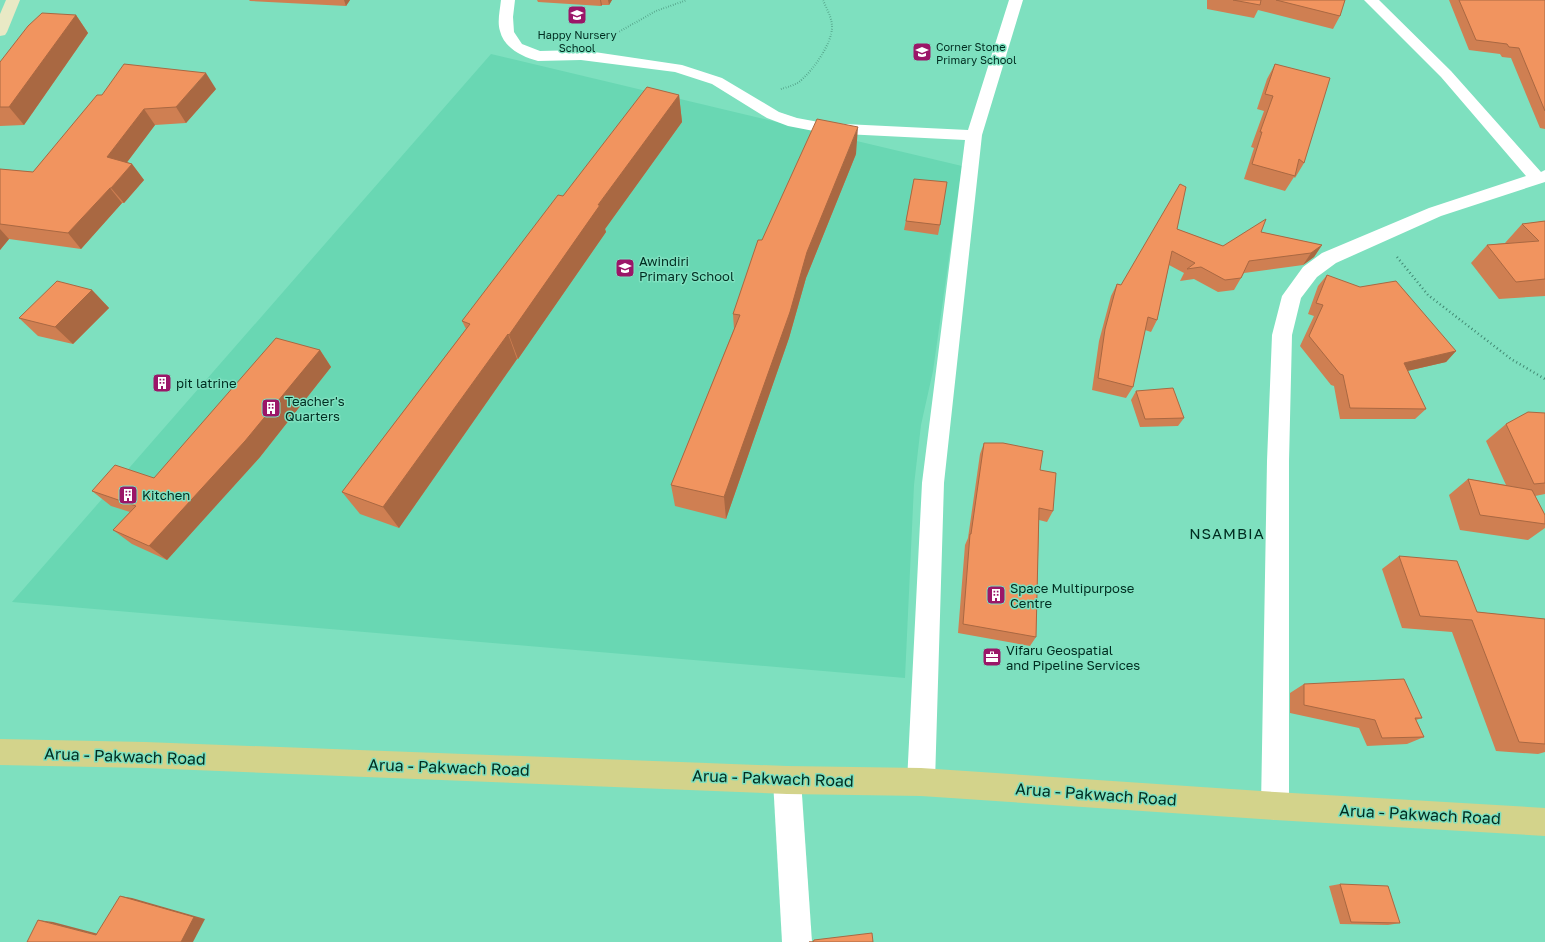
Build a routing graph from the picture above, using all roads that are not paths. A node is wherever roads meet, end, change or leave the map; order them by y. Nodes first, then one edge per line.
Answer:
1 (13, 0) edge
2 (508, 0) edge
3 (1016, 0) edge
4 (1371, 0) edge
5 (0, 32) edge
6 (974, 135) junction
7 (1541, 177) edge
8 (0, 752) edge
9 (788, 780) junction
10 (921, 782) junction
11 (1275, 806) junction
12 (1545, 822) edge
13 (797, 942) edge

1 - 5 street
2 - 6 street
3 - 6 street
4 - 7 street
6 - 10 street
7 - 11 street
8 - 9 main road, Arua - Pakwach Road
9 - 10 main road, Arua - Pakwach Road
9 - 13 street
10 - 11 main road, Arua - Pakwach Road
11 - 12 main road, Arua - Pakwach Road

